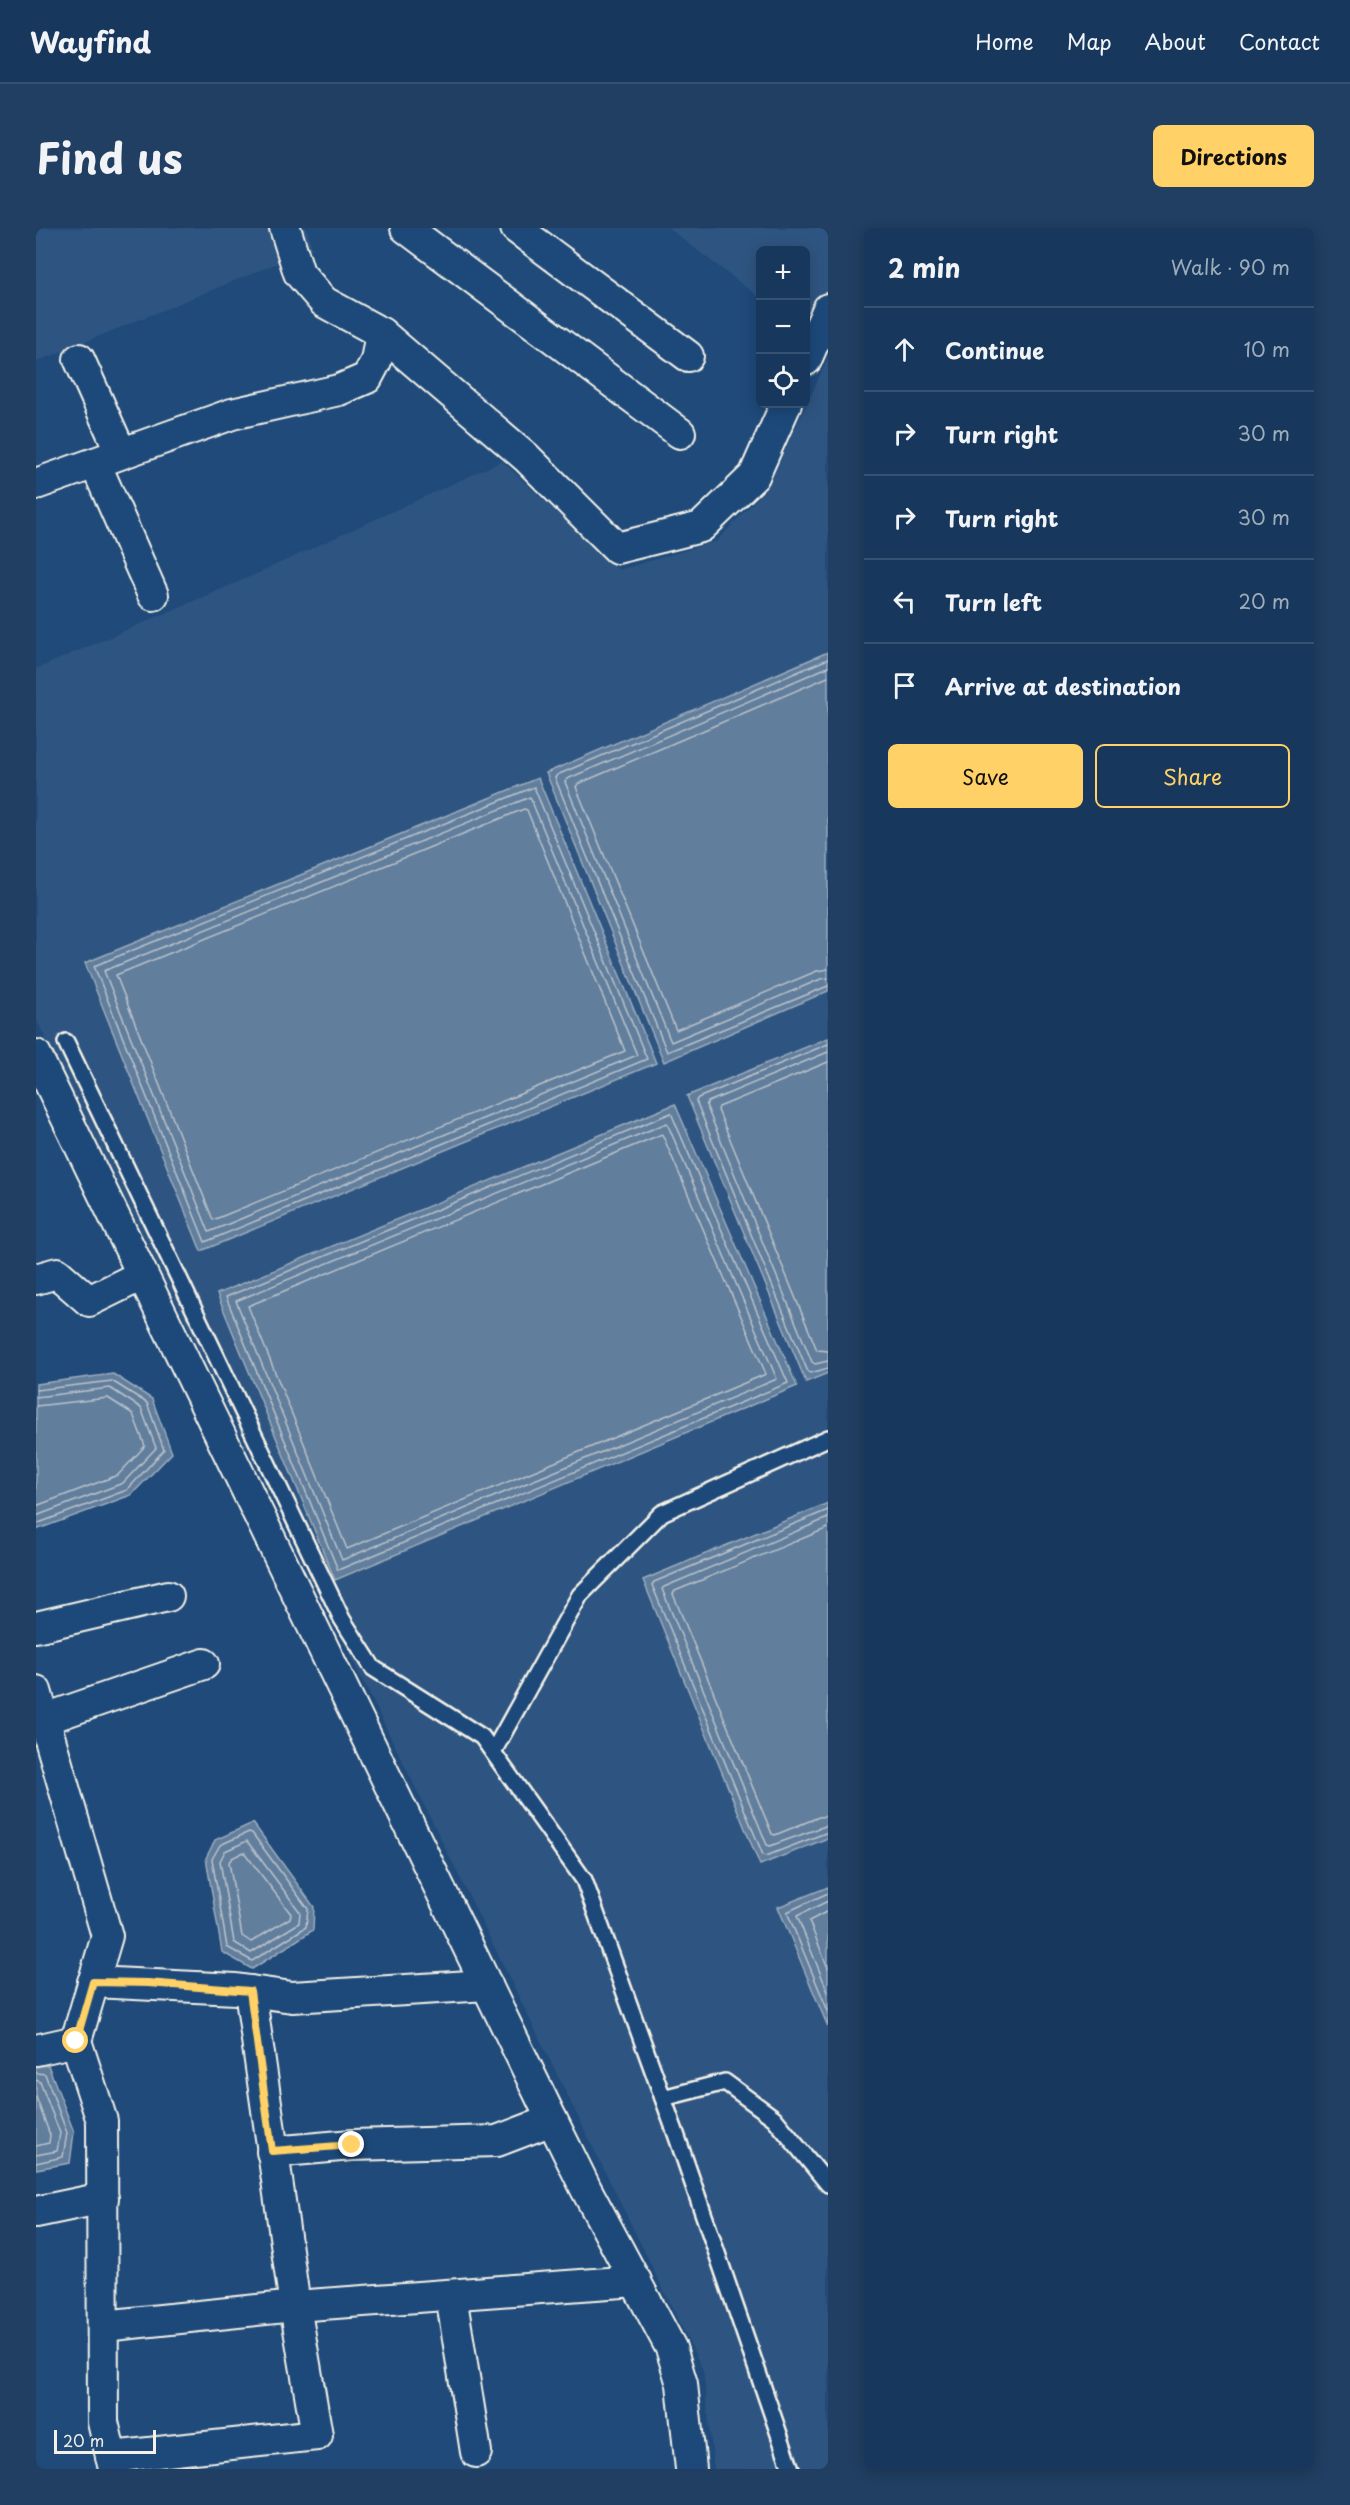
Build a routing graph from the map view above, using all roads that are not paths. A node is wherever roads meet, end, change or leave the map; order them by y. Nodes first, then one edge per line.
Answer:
1 (285, 228) edge
2 (406, 228) edge
3 (516, 228) edge
4 (828, 309) edge
5 (381, 333) junction
6 (809, 354) edge
7 (688, 356) dead end
8 (80, 359) dead end
9 (784, 408) edge
10 (680, 433) dead end
11 (108, 458) junction
12 (36, 484) edge
13 (153, 595) dead end
14 (66, 1042) dead end
15 (36, 1055) edge
16 (48, 1109) edge
17 (142, 1275) junction
18 (36, 1279) edge
19 (828, 1438) edge
20 (168, 1596) dead end
21 (36, 1627) edge
22 (204, 1664) dead end
23 (41, 1705) edge
24 (493, 1752) junction
25 (93, 1982) junction
26 (487, 1985) junction
27 (250, 1991) junction
28 (76, 2041) junction
29 (36, 2050) edge
30 (663, 2098) junction
31 (552, 2120) junction
32 (272, 2151) junction
33 (828, 2184) edge
34 (103, 2198) junction
35 (36, 2212) edge
36 (636, 2281) junction
37 (451, 2295) junction
38 (295, 2306) junction
39 (103, 2326) junction
40 (476, 2452) dead end
41 (112, 2463) edge
42 (691, 2469) edge
43 (791, 2469) edge

1 - 5 street
2 - 10 street
3 - 7 street
4 - 6 street
5 - 9 street
5 - 11 street
8 - 11 street
11 - 12 street
11 - 13 street
14 - 24 lane
15 - 16 street
16 - 17 street
17 - 18 street
17 - 26 street
19 - 24 lane
20 - 21 street
22 - 23 street
23 - 25 street
24 - 30 lane
25 - 27 street
25 - 28 street
26 - 27 street
26 - 31 street
27 - 32 street
28 - 29 street
28 - 34 street
30 - 33 lane
30 - 43 lane
31 - 32 street
31 - 36 street
32 - 38 street
34 - 35 street
34 - 39 street
36 - 37 street
36 - 42 street
37 - 38 street
37 - 40 street
38 - 39 street
38 - 41 street
39 - 41 street

